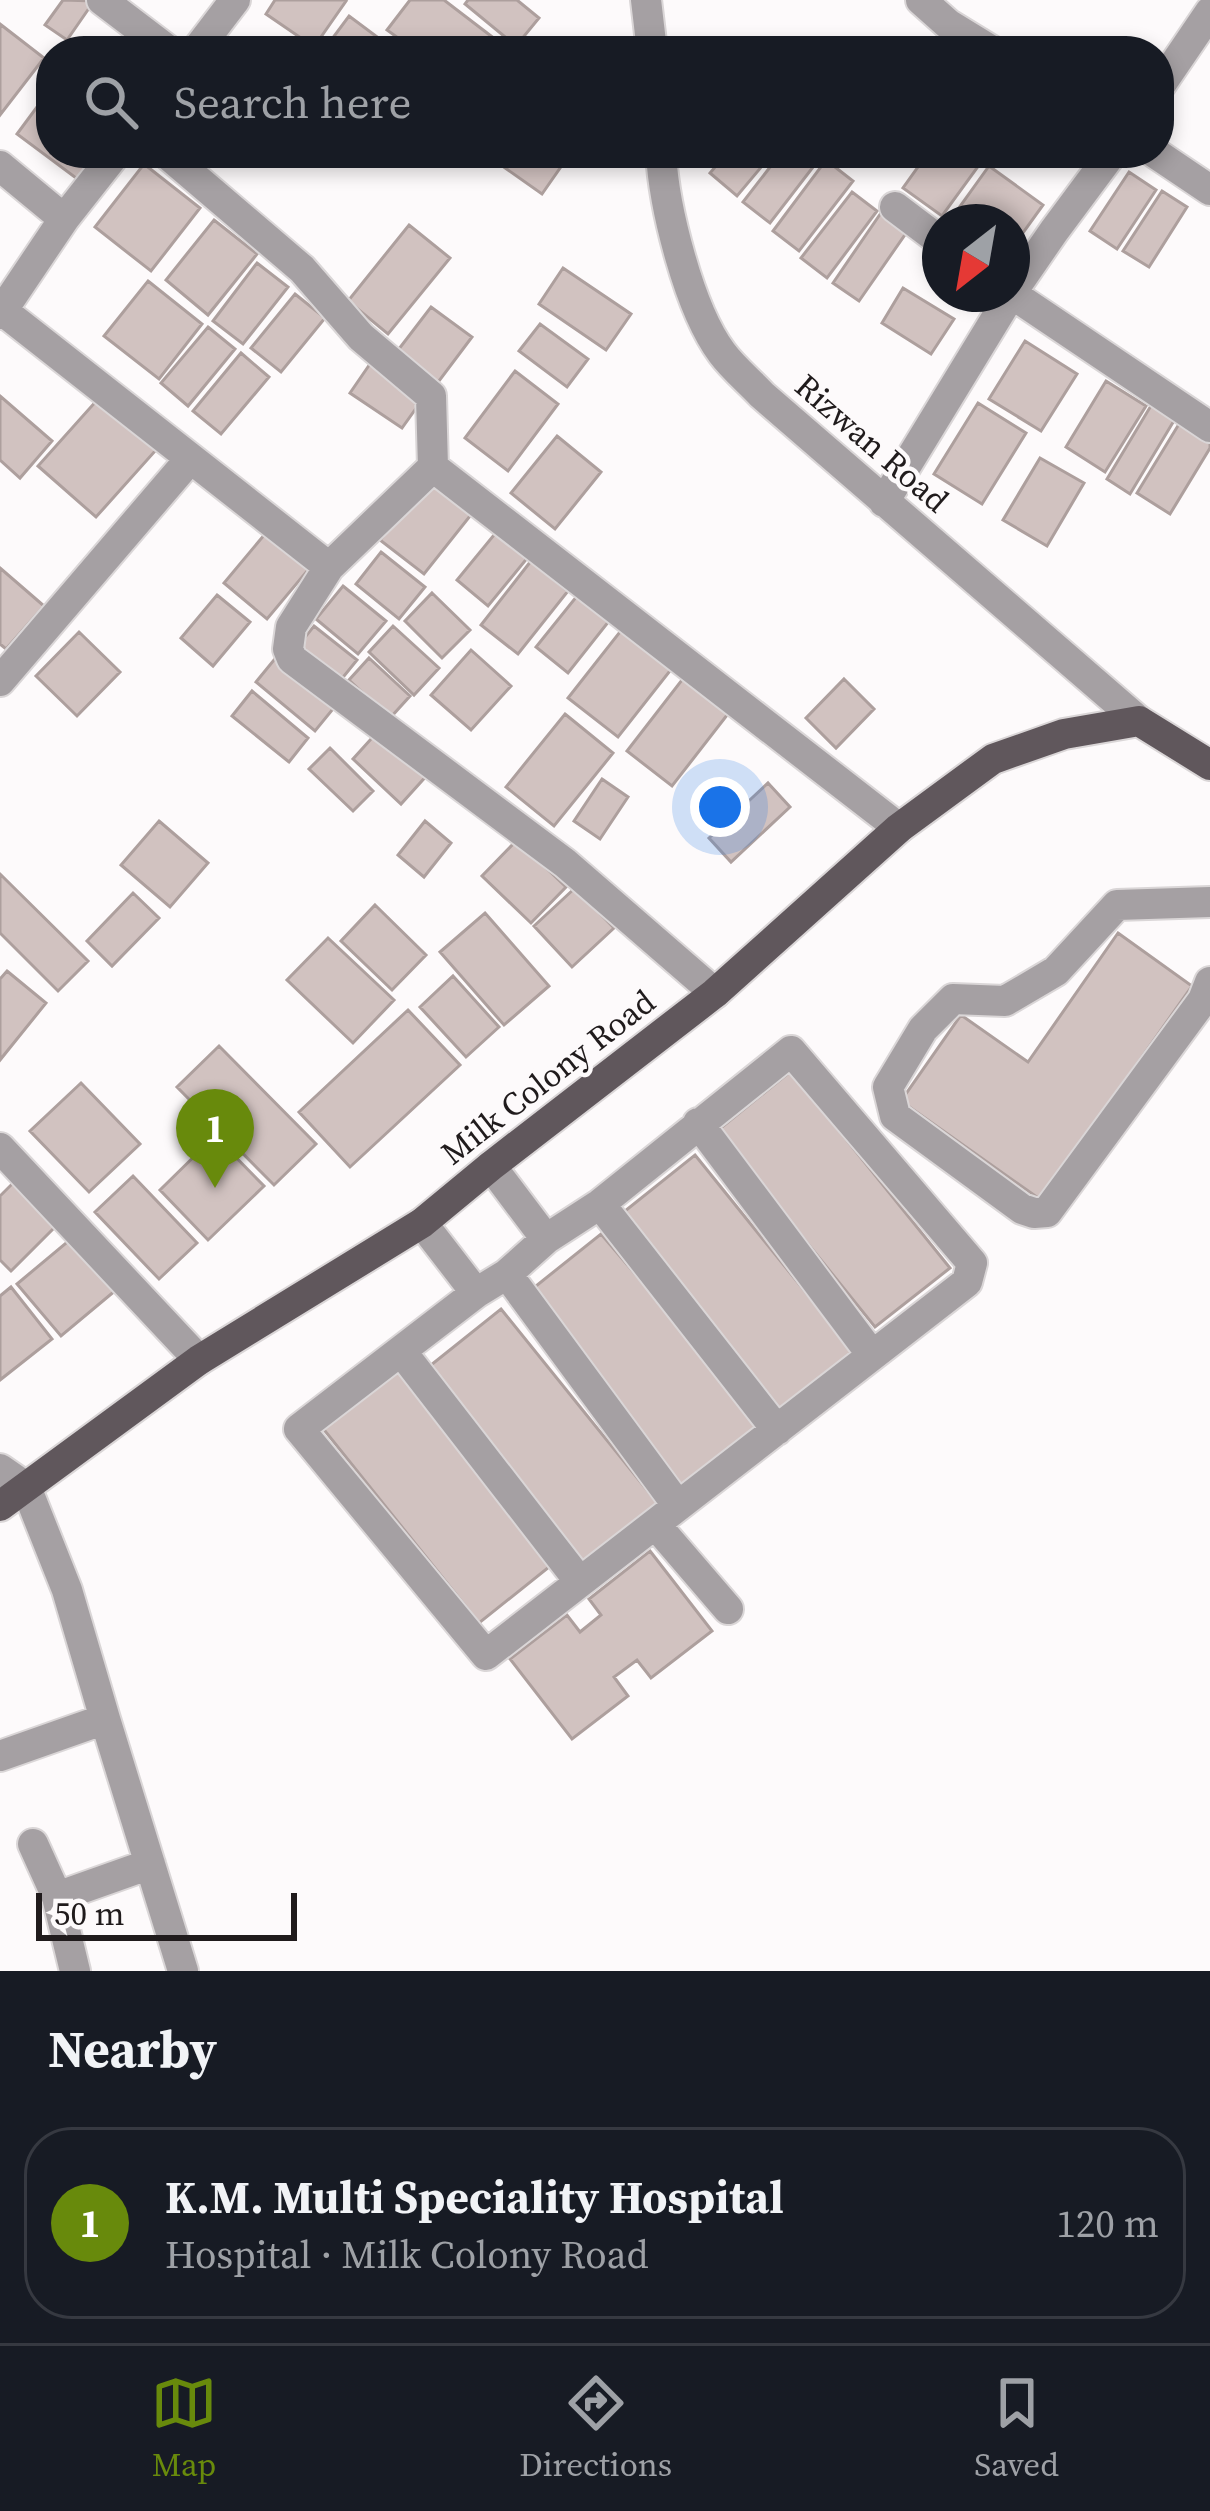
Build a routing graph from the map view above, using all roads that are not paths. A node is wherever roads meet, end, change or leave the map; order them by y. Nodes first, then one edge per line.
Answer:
1 (102, 0) edge
2 (235, 0) edge
3 (646, 0) edge
4 (921, 0) edge
5 (1210, 12) edge
6 (149, 36) edge
7 (207, 36) edge
8 (650, 36) edge
9 (969, 36) edge
10 (1174, 65) edge
11 (0, 166) edge
12 (1174, 166) edge
13 (104, 168) edge
14 (184, 168) edge
15 (662, 168) edge
16 (1101, 168) edge
17 (1210, 190) edge
18 (895, 207) dead end
19 (64, 219) junction
20 (922, 227) edge
21 (1030, 266) edge
22 (1030, 305) edge
23 (1, 312) edge
24 (1000, 312) edge
25 (1210, 428) edge
26 (190, 459) junction
27 (433, 467) junction
28 (884, 502) junction
29 (329, 567) junction
30 (0, 681) edge
31 (1138, 721) junction
32 (1210, 765) edge
33 (899, 828) junction
34 (1210, 902) edge
35 (1210, 982) edge
36 (716, 992) junction
37 (698, 1123) junction
38 (0, 1148) edge
39 (491, 1166) junction
40 (600, 1204) junction
41 (422, 1223) junction
42 (546, 1239) junction
43 (507, 1274) junction
44 (476, 1293) junction
45 (401, 1351) junction
46 (872, 1355) junction
47 (199, 1360) junction
48 (777, 1430) junction
49 (13, 1478) edge
50 (0, 1506) edge
51 (667, 1515) junction
52 (580, 1582) junction
53 (728, 1609) dead end
54 (104, 1719) junction
55 (0, 1756) edge
56 (33, 1844) dead end
57 (150, 1864) junction
58 (57, 1897) junction
59 (75, 1971) edge
60 (184, 1971) edge

1 - 6 street
2 - 7 street
3 - 8 street
4 - 9 street
5 - 10 street
11 - 19 street
12 - 17 street
13 - 19 street
14 - 27 street
15 - 28 street, Rizwan Road
16 - 21 street
18 - 20 street
19 - 23 street
22 - 25 street
23 - 26 street
24 - 28 street
26 - 29 street
26 - 30 street
27 - 29 street
27 - 33 street
28 - 31 street, Rizwan Road
29 - 36 street
31 - 32 main road
31 - 33 main road, Milk Colony Road
33 - 36 main road, Milk Colony Road
34 - 35 street
36 - 39 main road, Milk Colony Road
37 - 40 street
37 - 46 street
37 - 46 street
38 - 47 street
39 - 41 main road, Milk Colony Road
39 - 42 street
40 - 42 street
40 - 48 street
41 - 44 street
41 - 47 main road, Milk Colony Road
42 - 43 street
43 - 44 street
43 - 51 street
44 - 45 street
45 - 52 street
45 - 52 street
46 - 48 street
47 - 49 main road, Milk Colony Road
48 - 51 street
49 - 50 main road, Milk Colony Road
49 - 54 street
51 - 52 street
51 - 53 street
54 - 55 street
54 - 57 street
56 - 58 street
57 - 58 street
57 - 60 street
58 - 59 street

